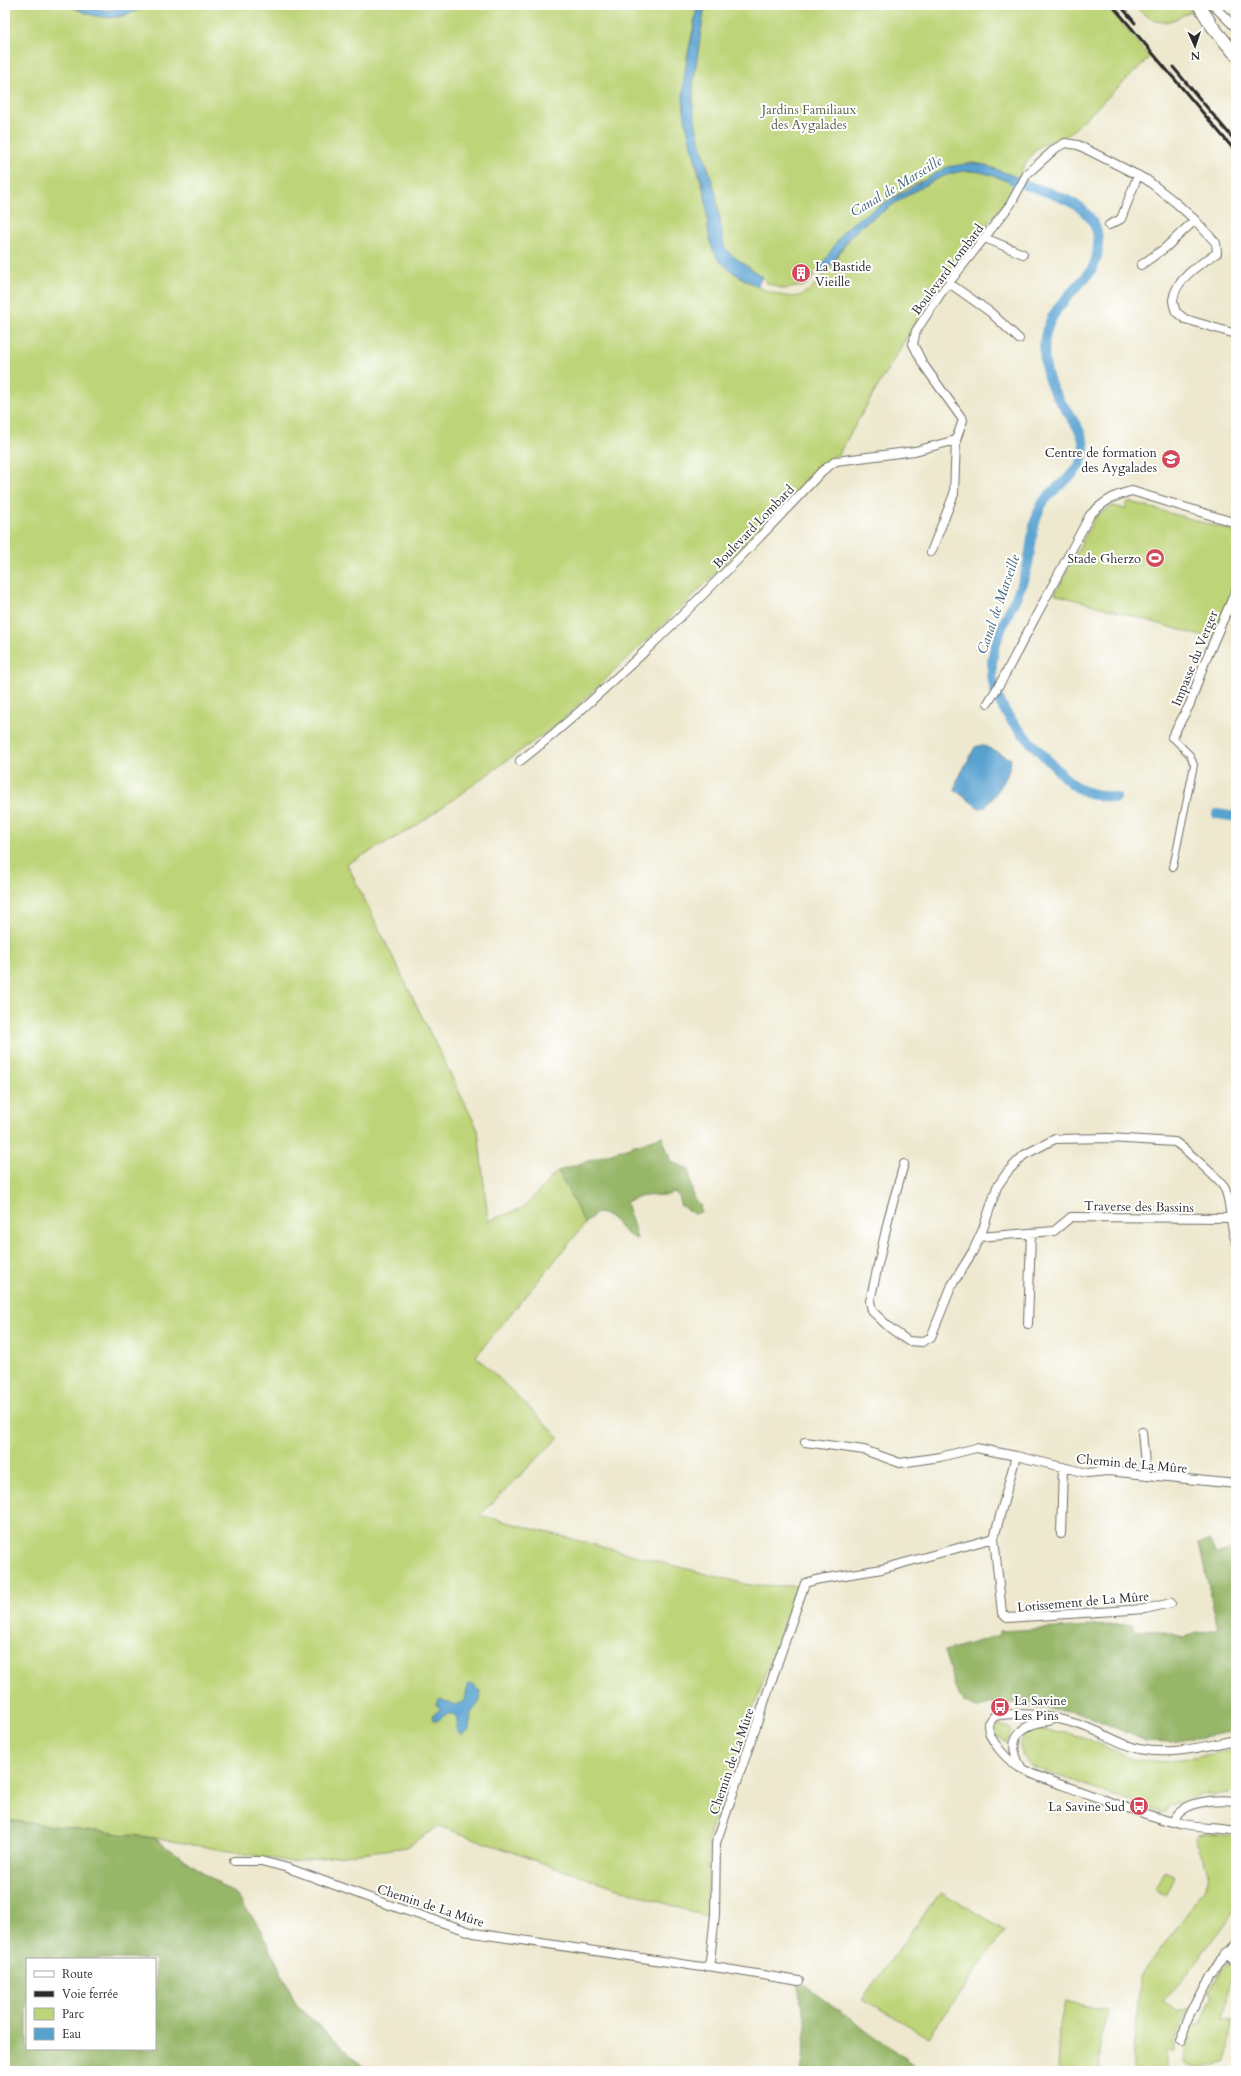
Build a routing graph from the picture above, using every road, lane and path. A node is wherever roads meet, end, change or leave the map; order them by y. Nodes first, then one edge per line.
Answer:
1 (1199, 5) edge
2 (1203, 5) edge
3 (1213, 5) edge
4 (1212, 26) junction
5 (1236, 28) edge
6 (1236, 55) edge
7 (1138, 175) junction
8 (1196, 220) junction
9 (1109, 224) dead end
10 (985, 238) junction
11 (1023, 254) dead end
12 (1141, 265) dead end
13 (949, 283) junction
14 (1236, 334) edge
15 (1019, 339) dead end
16 (956, 440) junction
17 (1236, 523) edge
18 (931, 552) dead end
19 (1236, 590) edge
20 (988, 703) dead end
21 (1172, 737) joint
22 (520, 761) dead end
23 (1173, 867) dead end
24 (904, 1164) dead end
25 (1232, 1218) junction
26 (1031, 1233) junction
27 (979, 1237) junction
28 (1236, 1241) edge
29 (1028, 1324) dead end
30 (1142, 1432) dead end
31 (805, 1442) dead end
32 (1016, 1456) junction
33 (1063, 1467) junction
34 (1146, 1475) junction
35 (1236, 1484) edge
36 (1061, 1534) dead end
37 (994, 1538) junction
38 (1172, 1603) dead end
39 (1058, 1720) junction
40 (1236, 1740) edge
41 (1022, 1769) junction
42 (1236, 1801) edge
43 (1173, 1822) junction
44 (1236, 1831) edge
45 (234, 1861) dead end
46 (1236, 1947) edge
47 (1227, 1955) junction
48 (1236, 1962) edge
49 (708, 1966) junction
50 (799, 1981) dead end
51 (1180, 2040) dead end

1 - 4 main road
2 - 4 main road
3 - 5 street
4 - 6 main road
7 - 8 street, Boulevard Lombard
7 - 9 street
7 - 10 street, Boulevard Lombard
8 - 12 street
8 - 14 street, Boulevard Lombard
10 - 11 street
10 - 13 street, Boulevard Lombard
13 - 15 street
13 - 16 street, Boulevard Lombard
16 - 18 street
16 - 22 street, Boulevard Lombard
17 - 20 street
19 - 21 street, Impasse du Verger
21 - 23 street, Impasse du Verger
24 - 27 street
25 - 26 street, Traverse des Bassins
25 - 27 street
25 - 28 street
26 - 27 street, Traverse des Bassins
26 - 29 street
30 - 34 street
31 - 32 street, Chemin de La Mûre
32 - 33 street, Chemin de La Mûre
32 - 37 street
33 - 34 street, Chemin de La Mûre
33 - 36 street
34 - 35 street, Chemin de La Mûre
37 - 38 street, Lotissement de La Mûre
37 - 49 street, Chemin de La Mûre
39 - 40 street
39 - 41 street
39 - 41 street
41 - 43 street
42 - 43 street
43 - 44 street
45 - 49 street, Chemin de La Mûre
46 - 47 street
47 - 48 street
47 - 51 street
49 - 50 street

